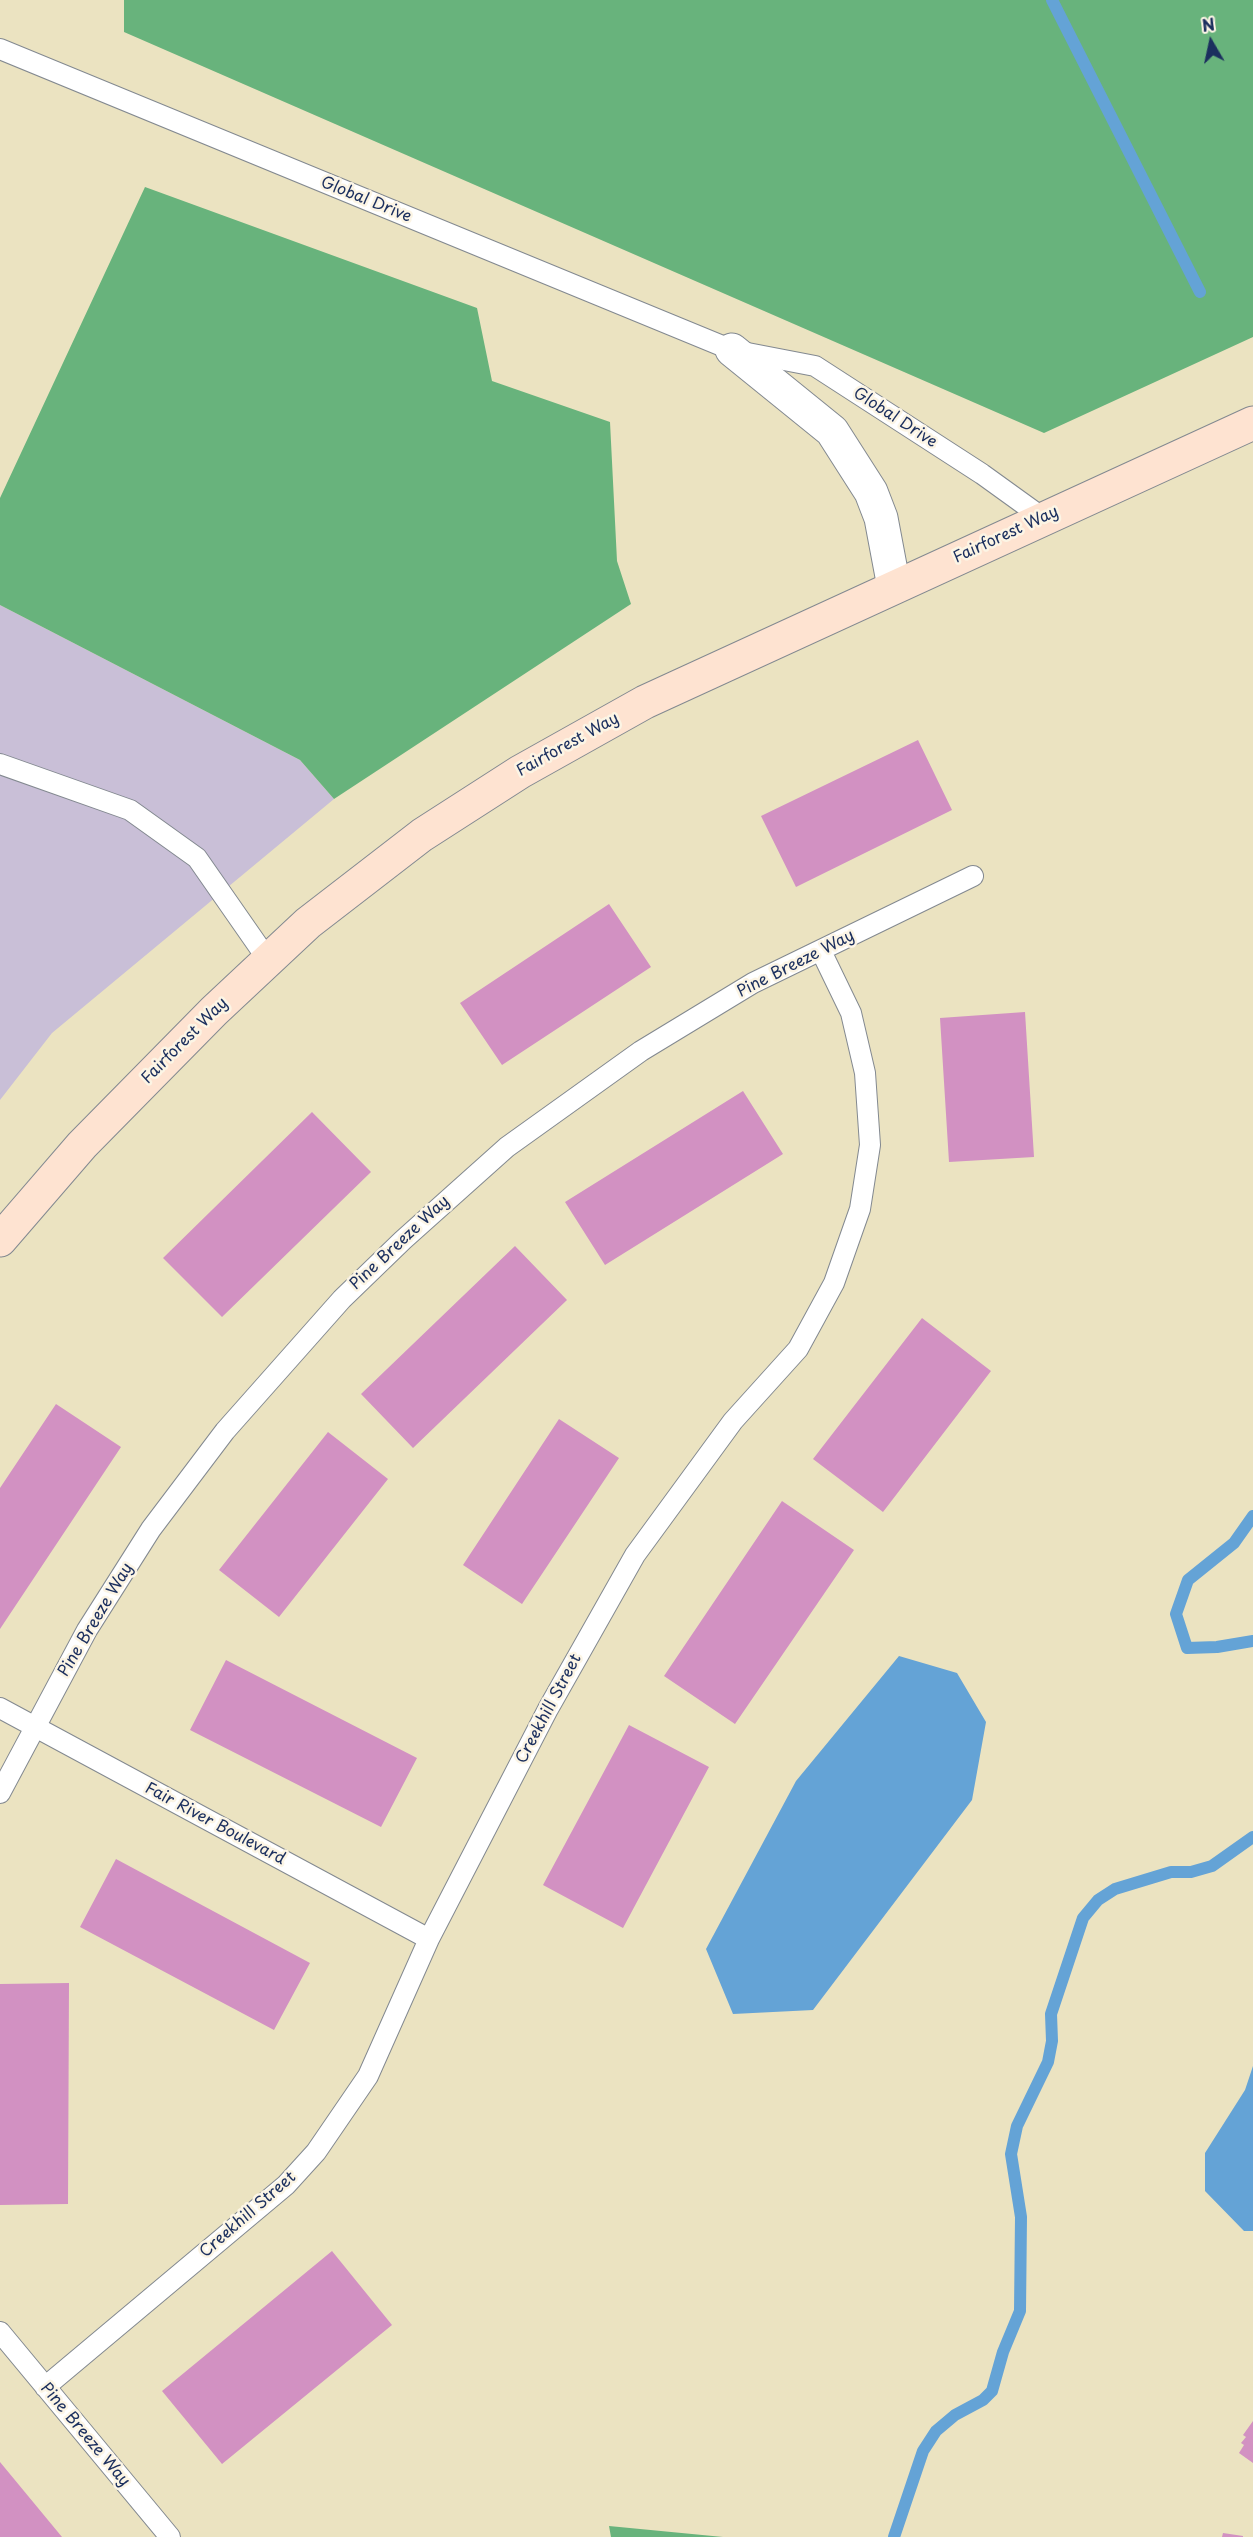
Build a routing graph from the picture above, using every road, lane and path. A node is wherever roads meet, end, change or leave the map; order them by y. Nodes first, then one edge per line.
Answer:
1 (0, 49) edge
2 (732, 350) junction
3 (1253, 423) edge
4 (1043, 518) junction
5 (894, 587) junction
6 (0, 764) edge
7 (973, 876) dead end
8 (821, 951) junction
9 (268, 960) junction
10 (0, 1240) edge
11 (0, 1708) edge
12 (33, 1726) junction
13 (0, 1792) edge
14 (429, 1939) junction
15 (0, 2332) edge
16 (45, 2387) junction
17 (170, 2537) edge

1 - 2 lane, Global Drive
2 - 4 lane, Global Drive
2 - 5 street, Global Drive
3 - 4 main road, Fairforest Way
4 - 5 main road, Fairforest Way
5 - 9 main road, Fairforest Way
6 - 9 lane
7 - 8 lane, Pine Breeze Way
8 - 12 lane, Pine Breeze Way
8 - 14 lane, Creekhill Street
9 - 10 main road, Fairforest Way
11 - 12 lane, Fair River Boulevard
12 - 13 lane, Pine Breeze Way
12 - 14 lane, Fair River Boulevard
14 - 16 lane, Creekhill Street
15 - 16 lane, Pine Breeze Way
16 - 17 lane, Pine Breeze Way

